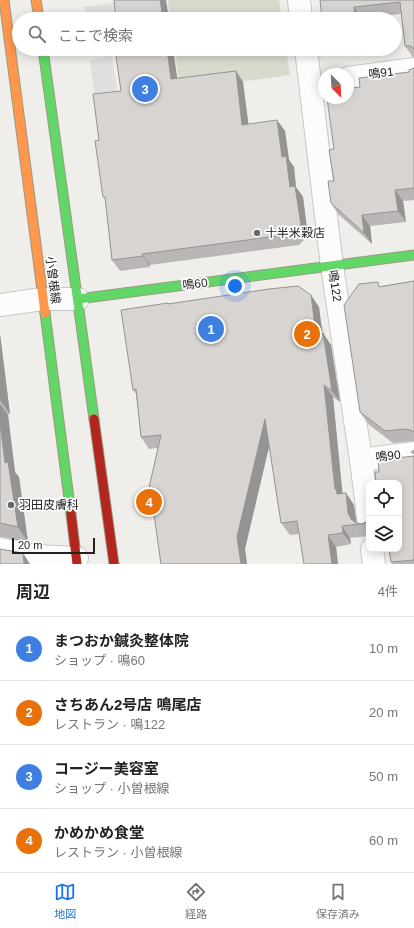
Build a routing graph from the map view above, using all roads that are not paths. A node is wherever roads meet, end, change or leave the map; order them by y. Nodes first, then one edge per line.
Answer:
1 (4, 0) edge
2 (36, 0) edge
3 (299, 0) edge
4 (38, 12) edge
5 (300, 12) edge
6 (44, 56) edge
7 (308, 56) edge
8 (414, 69) edge
9 (354, 77) edge
10 (317, 82) edge
11 (414, 255) edge
12 (332, 266) junction
13 (43, 299) junction
14 (78, 299) junction
15 (0, 305) edge
16 (414, 453) edge
17 (361, 460) junction
18 (368, 516) edge
19 (0, 549) edge
20 (372, 552) edge
21 (77, 561) edge
22 (114, 564) edge
23 (374, 564) edge

1 - 13 street, 小曽根線
2 - 4 street
3 - 5 street
6 - 14 street, 小曽根線
7 - 10 street, 鳴122
8 - 9 street, 鳴91
10 - 12 street, 鳴122
11 - 12 street, 鳴60
12 - 14 street, 鳴60
12 - 17 street, 鳴122
13 - 14 street, 鳴60
13 - 15 street, 鳴60
13 - 21 street, 小曽根線
14 - 22 street, 小曽根線
16 - 17 street, 鳴90
17 - 18 street, 鳴122
19 - 21 street
20 - 23 street

